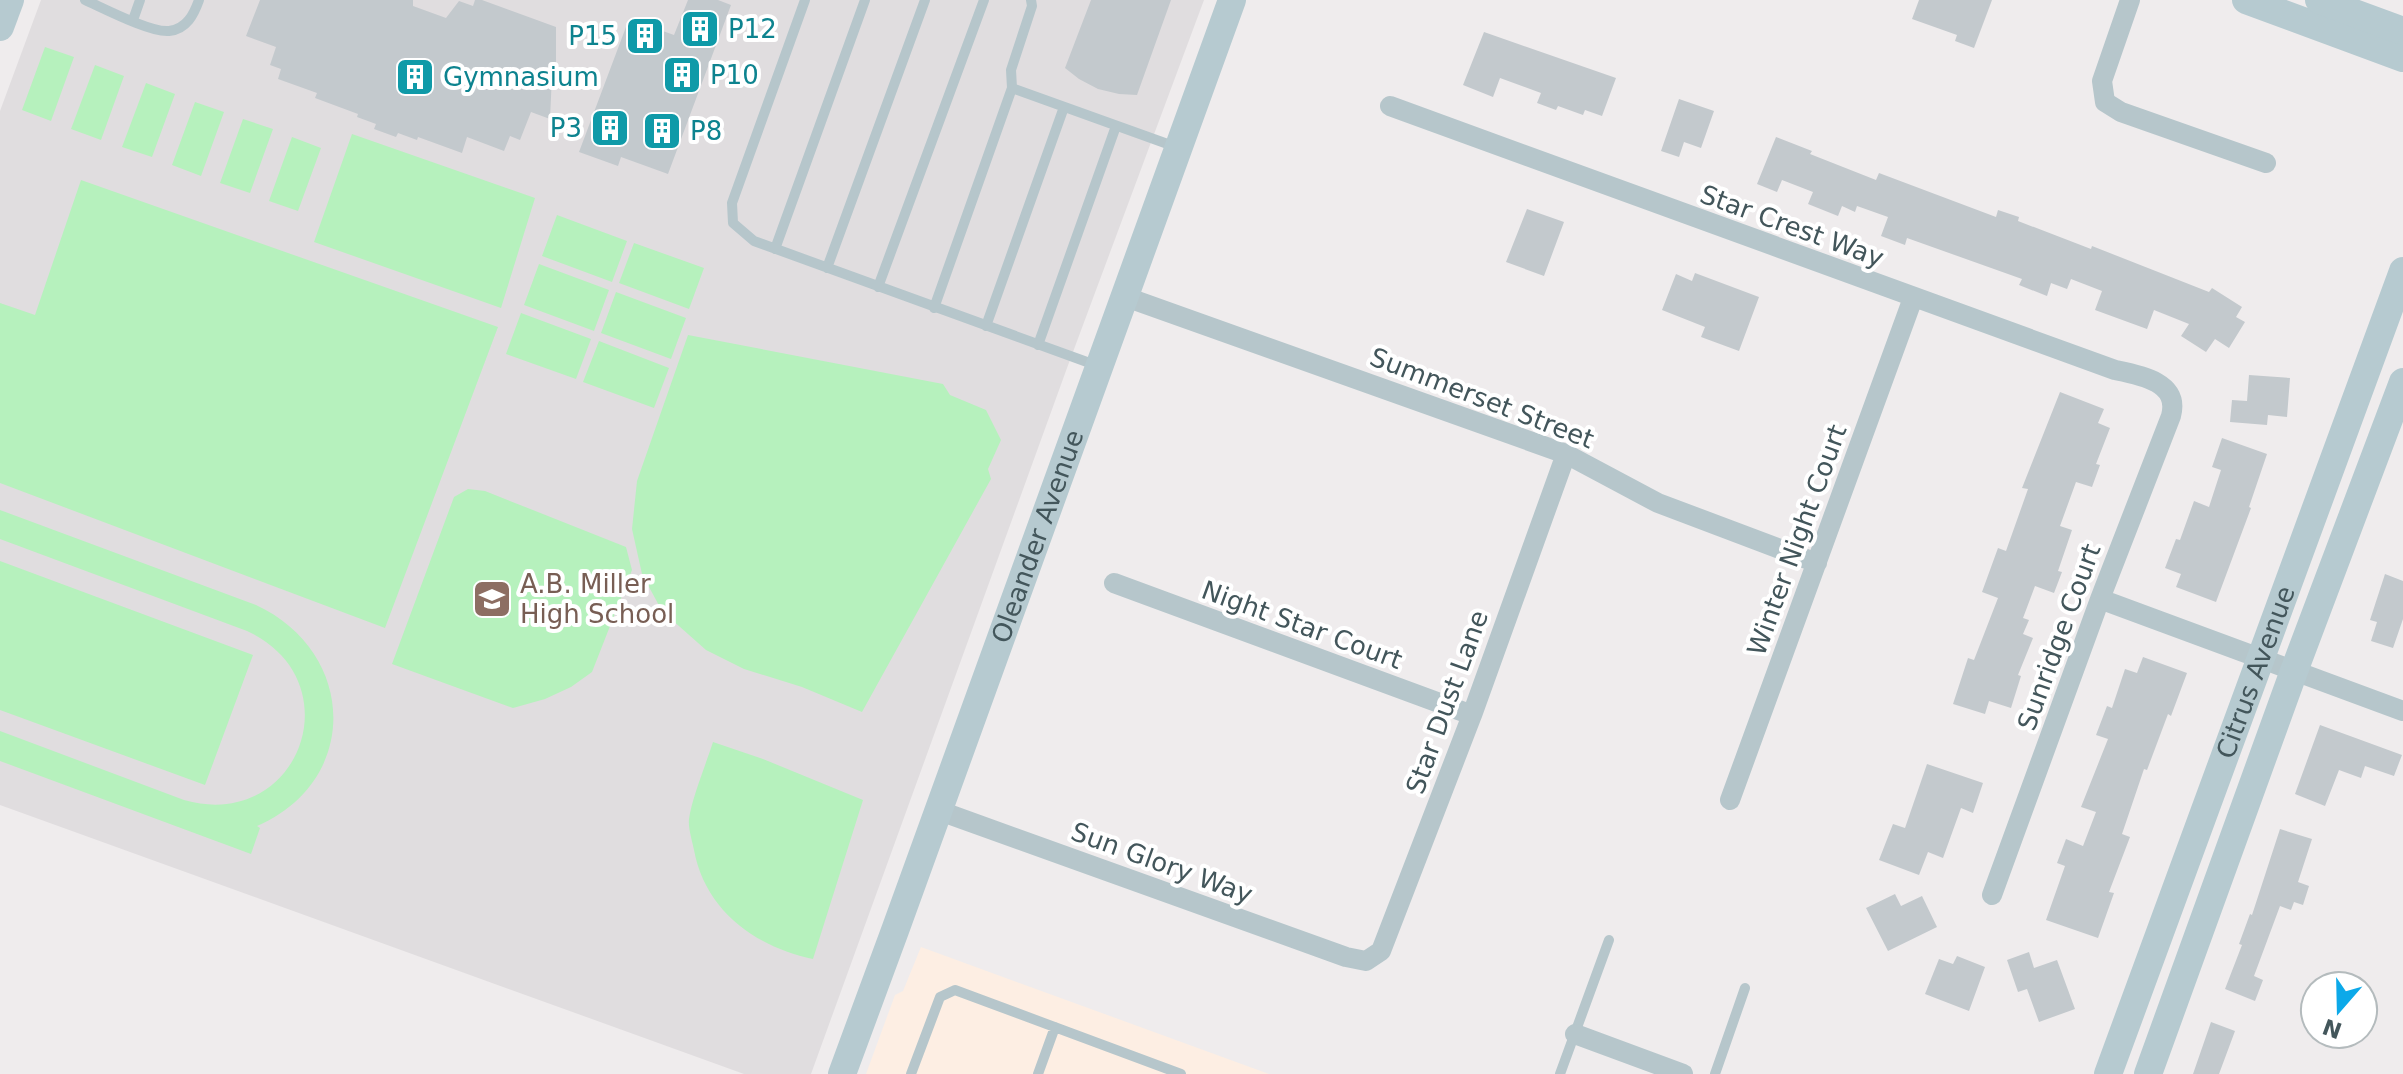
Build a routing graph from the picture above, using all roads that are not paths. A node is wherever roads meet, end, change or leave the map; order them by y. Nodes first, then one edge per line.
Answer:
1 (10, 0) edge
2 (85, 0) edge
3 (140, 0) edge
4 (199, 0) edge
5 (805, 0) edge
6 (865, 0) edge
7 (925, 0) edge
8 (984, 0) edge
9 (1031, 0) edge
10 (1232, 0) edge
11 (2130, 0) edge
12 (2246, 0) edge
13 (2319, 0) edge
14 (133, 20) junction
15 (0, 27) edge
16 (2403, 31) edge
17 (2403, 58) edge
18 (1012, 88) junction
19 (1390, 106) dead end
20 (1064, 107) junction
21 (1116, 126) junction
22 (1178, 148) junction
23 (2266, 163) dead end
24 (775, 249) junction
25 (827, 268) junction
26 (2403, 271) edge
27 (878, 287) junction
28 (1123, 296) junction
29 (1913, 298) junction
30 (934, 308) junction
31 (986, 326) junction
32 (1038, 345) junction
33 (1098, 366) junction
34 (2403, 382) edge
35 (2172, 398) joint
36 (1566, 454) junction
37 (1817, 563) junction
38 (1114, 583) dead end
39 (2100, 599) junction
40 (2262, 659) junction
41 (2294, 671) junction
42 (2403, 711) edge
43 (1472, 715) junction
44 (1730, 800) dead end
45 (940, 811) junction
46 (1992, 895) dead end
47 (1609, 940) dead end
48 (1366, 961) joint
49 (1745, 988) dead end
50 (1055, 1027) junction
51 (1575, 1034) junction
52 (842, 1074) edge
53 (911, 1074) edge
54 (1038, 1074) edge
55 (1181, 1074) edge
56 (1560, 1074) edge
57 (1683, 1074) edge
58 (1715, 1074) edge
59 (2108, 1074) edge
60 (2148, 1074) edge

1 - 15 main road
2 - 14 lane
3 - 14 lane
4 - 14 lane
5 - 24 lane
6 - 24 lane
7 - 25 lane
8 - 27 lane
9 - 18 lane
10 - 22 main road, Oleander Avenue
11 - 23 street
12 - 17 main road
13 - 16 main road
18 - 20 lane
18 - 30 lane
19 - 29 street, Star Crest Way
20 - 21 lane
20 - 31 lane
21 - 22 lane
21 - 32 lane
22 - 28 main road, Oleander Avenue
24 - 25 lane
25 - 27 lane
26 - 40 main road, Citrus Avenue
27 - 30 lane
28 - 33 main road, Oleander Avenue
28 - 36 street, Summerset Street
29 - 35 street, Star Crest Way
29 - 37 street, Winter Night Court
30 - 31 lane
31 - 32 lane
32 - 33 lane
33 - 45 main road, Oleander Avenue
34 - 41 main road, Citrus Avenue
35 - 39 street, Sunridge Court
36 - 37 street, Summerset Street
36 - 43 street, Star Dust Lane
37 - 44 street, Winter Night Court
38 - 43 street, Night Star Court
39 - 40 street
39 - 46 street, Sunridge Court
40 - 41 street
40 - 59 main road, Citrus Avenue
41 - 42 street
41 - 60 main road, Citrus Avenue
43 - 48 street, Star Dust Lane
45 - 48 street, Sun Glory Way
45 - 52 main road, Oleander Avenue
47 - 51 lane
49 - 58 lane
50 - 53 lane
50 - 54 lane
50 - 55 lane
51 - 56 lane
51 - 57 street

